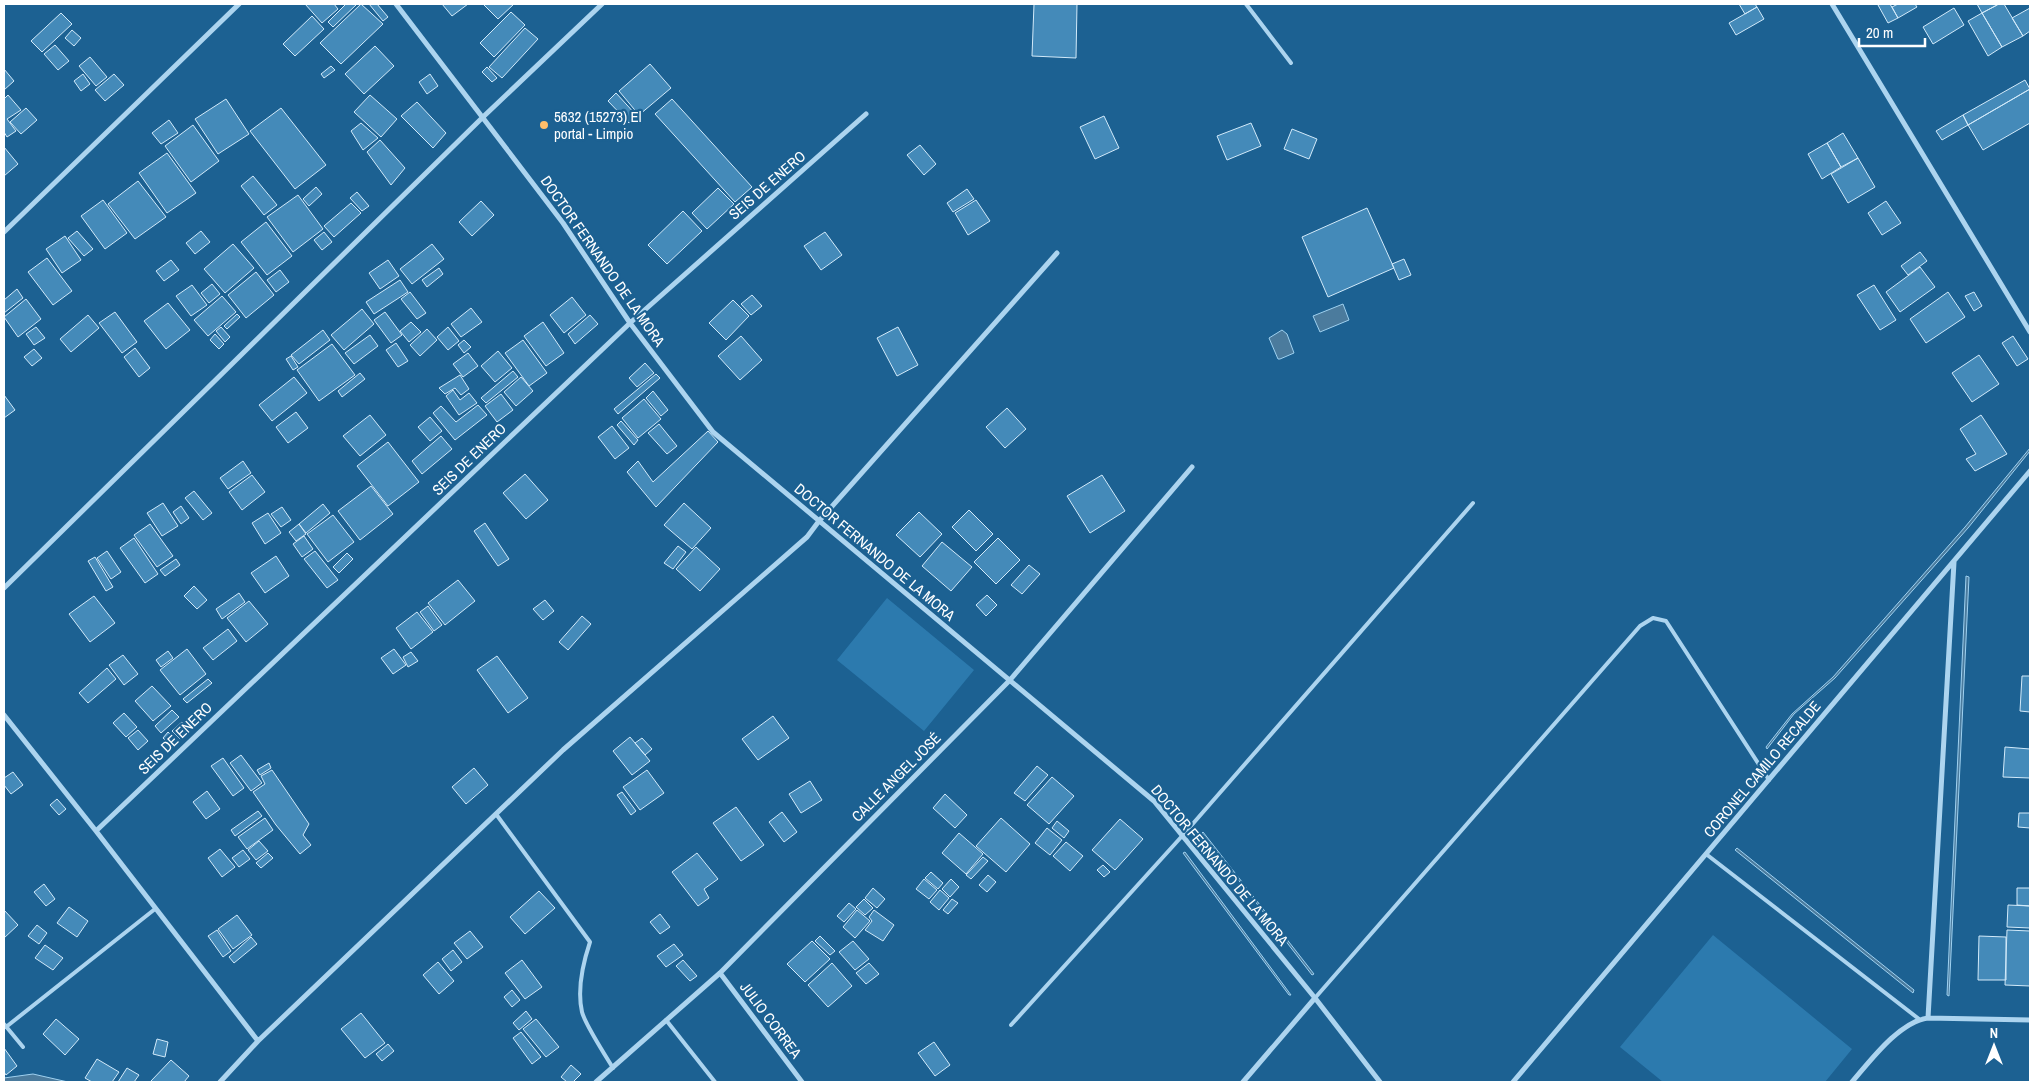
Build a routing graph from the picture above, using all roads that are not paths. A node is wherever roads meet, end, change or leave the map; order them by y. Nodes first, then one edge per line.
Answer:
1 (239, 4) edge
2 (396, 4) edge
3 (602, 4) edge
4 (1246, 4) edge
5 (1832, 4) edge
6 (1292, 63) dead end
7 (866, 114) dead end
8 (483, 118) junction
9 (4, 232) edge
10 (1057, 253) dead end
11 (630, 323) junction
12 (2030, 332) edge
13 (1192, 467) dead end
14 (2030, 471) edge
15 (1473, 503) dead end
16 (819, 521) junction
17 (1954, 561) junction
18 (4, 588) edge
19 (1010, 680) junction
20 (4, 715) edge
21 (1769, 780) junction
22 (496, 814) junction
23 (96, 831) junction
24 (1182, 834) junction
25 (1706, 854) junction
26 (155, 908) junction
27 (720, 973) junction
28 (1315, 998) junction
29 (1928, 1018) junction
30 (1919, 1019) junction
31 (666, 1020) junction
32 (2030, 1020) edge
33 (1011, 1024) dead end
34 (5, 1026) edge
35 (258, 1042) junction
36 (23, 1047) dead end
37 (612, 1068) junction
38 (220, 1082) edge
39 (596, 1082) edge
40 (715, 1082) edge
41 (802, 1082) edge
42 (1243, 1082) edge
43 (1380, 1082) edge
44 (1513, 1082) edge
45 (1852, 1082) edge

1 - 9 street
2 - 8 street, DOCTOR FERNANDO DE LA MORA
3 - 8 street
4 - 6 lane
5 - 12 street
7 - 11 street, SEIS DE ENERO
8 - 11 street, DOCTOR FERNANDO DE LA MORA
8 - 18 street
10 - 16 street
11 - 16 street, DOCTOR FERNANDO DE LA MORA
11 - 23 street, SEIS DE ENERO
13 - 19 street, CALLE ANGEL JOSÉ
14 - 17 street, CORONEL CAMILO RECALDE
15 - 24 lane
16 - 19 street, DOCTOR FERNANDO DE LA MORA
16 - 22 street
17 - 21 street, CORONEL CAMILO RECALDE
17 - 29 street
19 - 24 street, DOCTOR FERNANDO DE LA MORA
19 - 27 street, CALLE ANGEL JOSÉ
20 - 23 street
21 - 25 street, CORONEL CAMILO RECALDE
21 - 28 lane
22 - 35 street
22 - 37 lane
23 - 26 street
24 - 28 street, DOCTOR FERNANDO DE LA MORA
24 - 33 lane
25 - 30 lane
25 - 44 street, CORONEL CAMILO RECALDE
26 - 34 lane
26 - 35 street
27 - 31 street, CALLE ANGEL JOSÉ
27 - 41 street, JULIO CORREA
28 - 42 street
28 - 43 street, DOCTOR FERNANDO DE LA MORA
29 - 30 street
29 - 32 street
30 - 45 street
31 - 37 street, CALLE ANGEL JOSÉ
31 - 40 lane
34 - 36 lane
35 - 38 street
37 - 39 street, CALLE ANGEL JOSÉ

